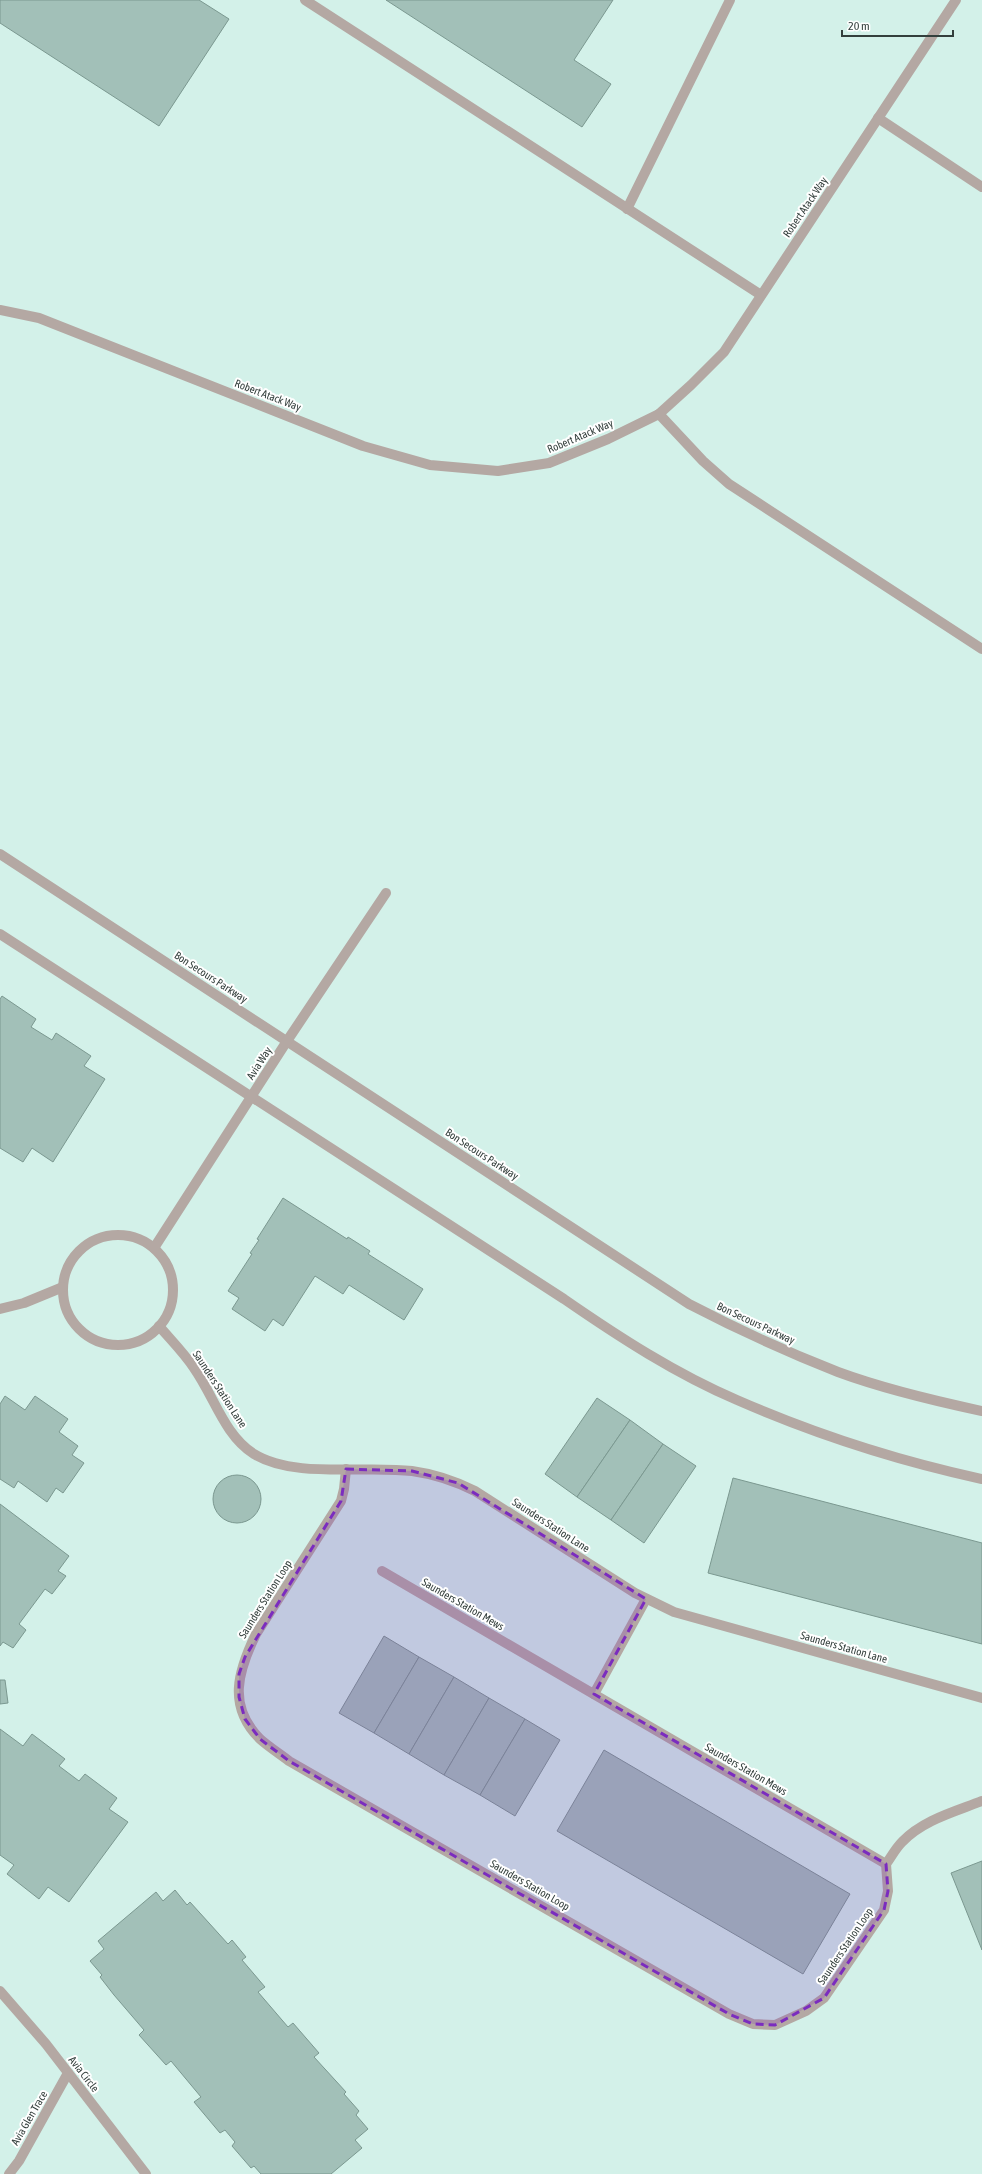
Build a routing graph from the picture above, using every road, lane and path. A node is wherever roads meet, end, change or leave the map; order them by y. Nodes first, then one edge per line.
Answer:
1 (305, 0) edge
2 (730, 0) edge
3 (956, 0) edge
4 (878, 118) junction
5 (982, 187) edge
6 (628, 208) junction
7 (761, 295) junction
8 (0, 310) edge
9 (659, 414) junction
10 (982, 649) edge
11 (0, 854) edge
12 (386, 893) dead end
13 (0, 934) edge
14 (287, 1041) junction
15 (252, 1096) junction
16 (154, 1248) junction
17 (63, 1287) junction
18 (0, 1309) edge
19 (160, 1326) junction
20 (982, 1411) edge
21 (346, 1469) junction
22 (982, 1479) edge
23 (382, 1571) dead end
24 (646, 1599) junction
25 (594, 1694) junction
26 (982, 1698) edge
27 (982, 1802) edge
28 (886, 1864) junction
29 (0, 1991) edge
30 (68, 2073) junction
31 (9, 2174) edge
32 (146, 2174) edge

1 - 6 street
2 - 6 street
3 - 4 street, Robert Atack Way
4 - 5 street
4 - 7 street, Robert Atack Way
6 - 7 street
7 - 9 street, Robert Atack Way
8 - 9 street, Robert Atack Way
9 - 10 street
11 - 14 street, Bon Secours Parkway
12 - 14 street, Avia Way
13 - 15 street
14 - 15 street, Avia Way
14 - 20 street, Bon Secours Parkway
15 - 16 street, Avia Way
15 - 22 street
16 - 17 street
16 - 19 street
17 - 18 street
17 - 19 street
19 - 21 street, Saunders Station Lane
21 - 24 street, Saunders Station Lane
21 - 28 street, Saunders Station Loop
23 - 25 street, Saunders Station Mews
24 - 25 street
24 - 26 street, Saunders Station Lane
25 - 28 street, Saunders Station Mews
27 - 28 street
29 - 30 street, Avia Circle
30 - 31 street, Avia Glen Trace
30 - 32 street, Avia Circle

